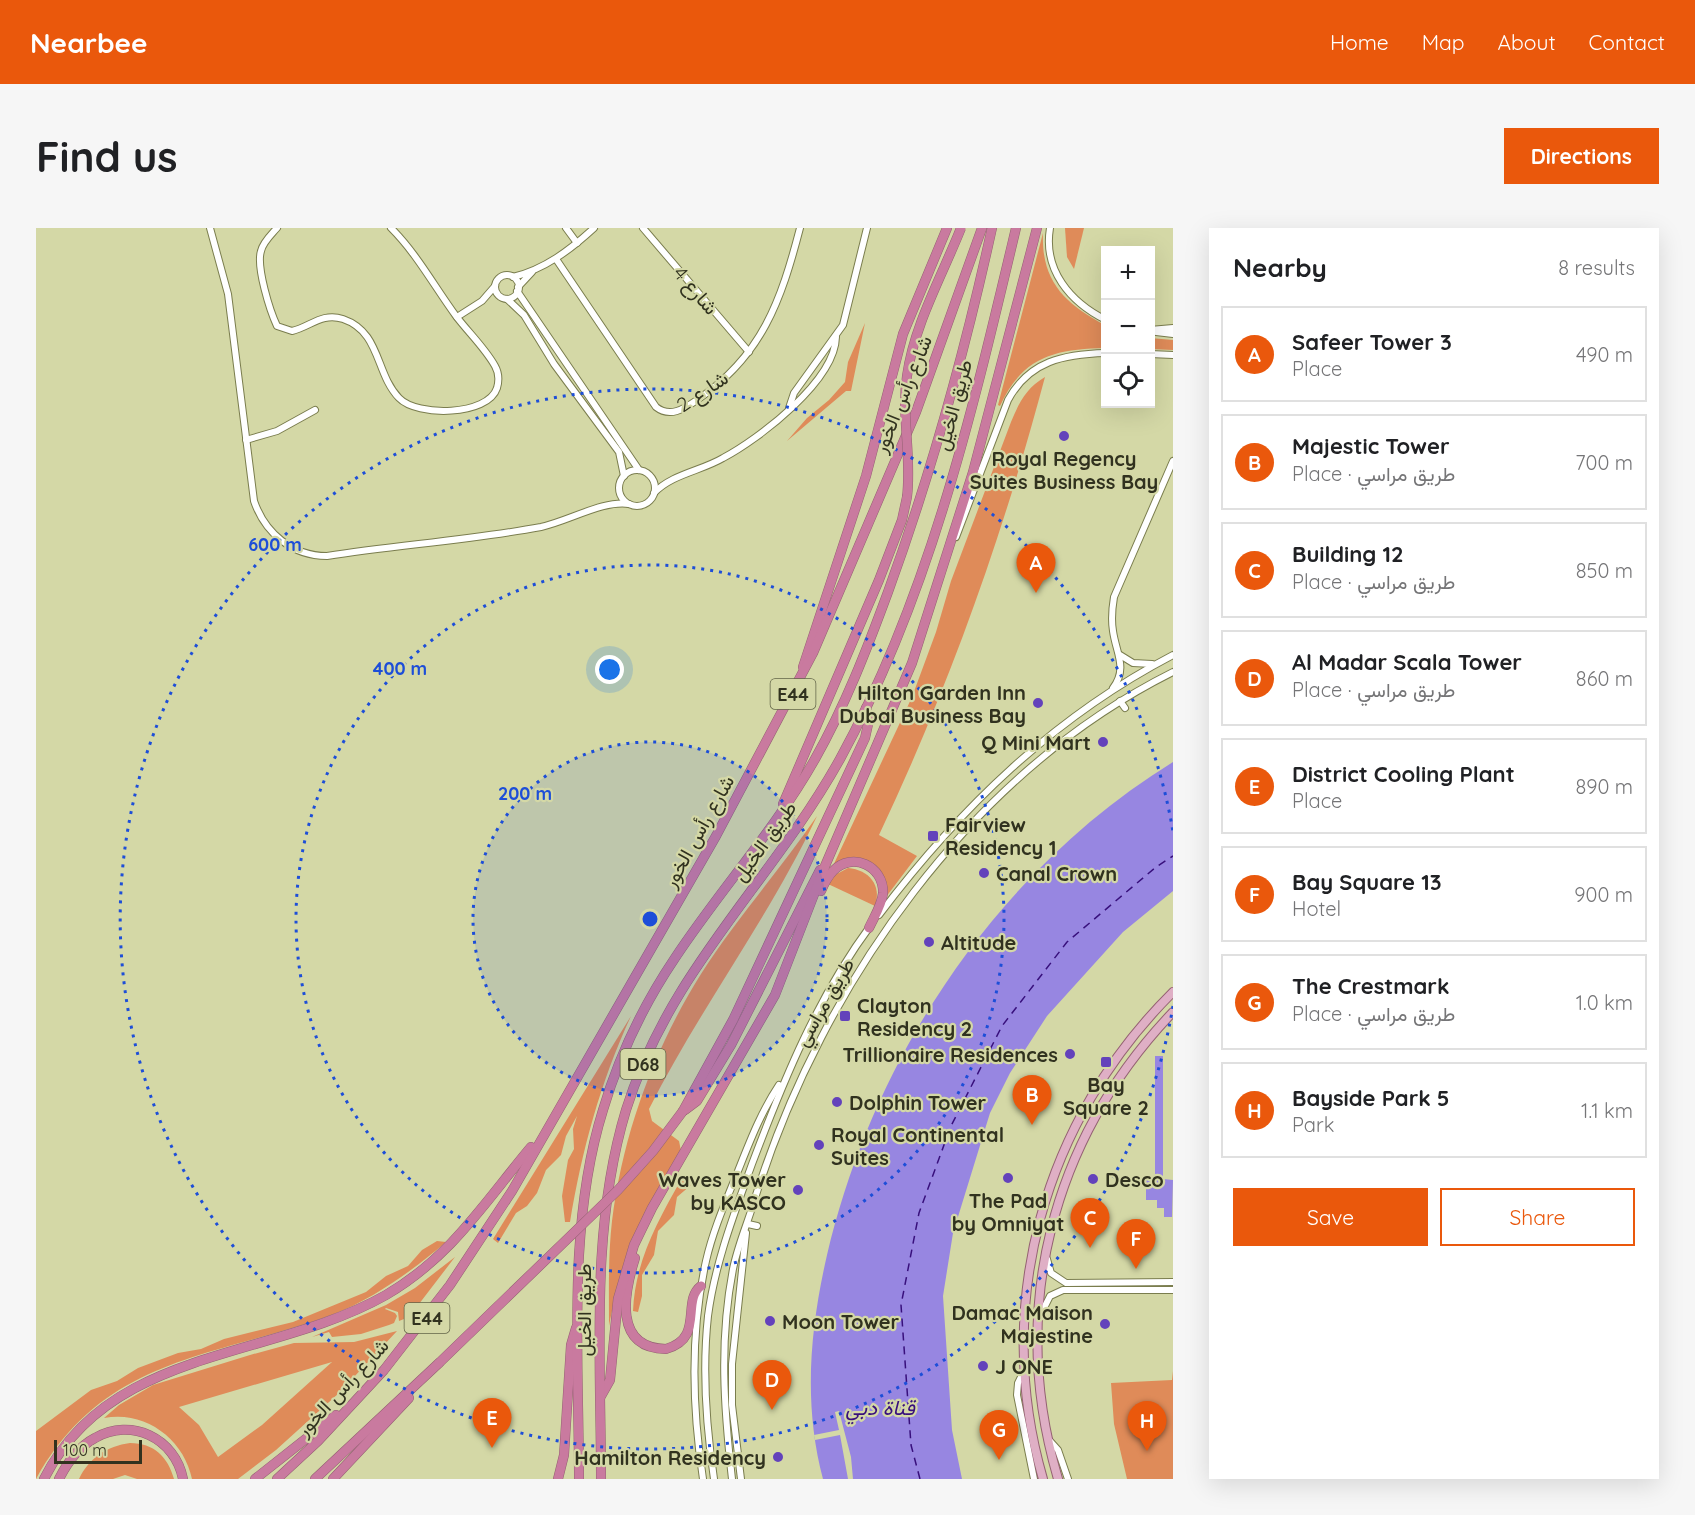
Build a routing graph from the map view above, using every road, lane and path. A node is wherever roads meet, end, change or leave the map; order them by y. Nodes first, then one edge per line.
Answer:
1 (210, 228) edge
2 (277, 228) edge
3 (390, 228) edge
4 (566, 228) edge
5 (594, 228) edge
6 (643, 228) edge
7 (792, 228) edge
8 (867, 228) edge
9 (947, 228) edge
10 (961, 228) edge
11 (982, 228) edge
12 (992, 228) edge
13 (1017, 228) edge
14 (1037, 228) edge
15 (1050, 228) edge
16 (799, 229) edge
17 (577, 243) junction
18 (556, 259) junction
19 (533, 272) junction
20 (513, 277) junction
21 (495, 286) junction
22 (518, 289) junction
23 (504, 298) junction
24 (482, 301) junction
25 (457, 317) junction
26 (1101, 317) edge
27 (1173, 328) edge
28 (1155, 330) edge
29 (1155, 332) edge
30 (1173, 334) edge
31 (836, 337) junction
32 (749, 352) junction
33 (1101, 354) edge
34 (1155, 354) edge
35 (1162, 355) junction
36 (1173, 355) edge
37 (563, 358) junction
38 (1173, 361) edge
39 (554, 364) junction
40 (804, 380) junction
41 (813, 386) junction
42 (789, 408) junction
43 (315, 410) dead end
44 (246, 440) junction
45 (1173, 462) edge
46 (639, 470) junction
47 (624, 476) junction
48 (651, 477) junction
49 (676, 477) junction
50 (619, 488) junction
51 (654, 493) junction
52 (610, 503) junction
53 (629, 504) junction
54 (952, 546) junction
55 (1120, 655) junction
56 (1173, 655) edge
57 (1158, 663) junction
58 (1173, 672) edge
59 (804, 674) junction
60 (1108, 693) junction
61 (1120, 701) junction
62 (866, 708) junction
63 (1125, 708) dead end
64 (984, 812) junction
65 (990, 817) dead end
66 (778, 818) junction
67 (825, 866) junction
68 (869, 928) junction
69 (689, 938) joint
70 (797, 942) junction
71 (1173, 992) edge
72 (1173, 1012) edge
73 (785, 1076) junction
74 (683, 1111) junction
75 (544, 1132) junction
76 (1050, 1153) dead end
77 (1060, 1157) junction
78 (672, 1174) junction
79 (748, 1224) junction
80 (757, 1226) dead end
81 (1045, 1252) junction
82 (1173, 1282) edge
83 (701, 1286) junction
84 (1173, 1290) edge
85 (579, 1323) junction
86 (1038, 1324) junction
87 (439, 1363) junction
88 (1024, 1371) junction
89 (360, 1396) junction
90 (601, 1396) junction
91 (1047, 1438) junction
92 (740, 1470) junction
93 (44, 1479) edge
94 (59, 1479) edge
95 (183, 1479) edge
96 (255, 1479) edge
97 (277, 1479) edge
98 (315, 1479) edge
99 (333, 1479) edge
100 (558, 1479) edge
101 (579, 1479) edge
102 (601, 1479) edge
103 (703, 1479) edge
104 (714, 1479) edge
105 (732, 1479) edge
106 (741, 1479) edge
107 (747, 1479) edge
108 (1034, 1479) edge
109 (1043, 1479) edge
110 (1058, 1479) edge
111 (1068, 1479) edge

1 - 44 street
2 - 25 street
3 - 25 street
4 - 17 street
5 - 17 street
6 - 32 street, شارع 4
7 - 16 street
8 - 31 street
9 - 59 highway
10 - 66 highway, bridge
11 - 59 highway, شارع رأس الخور / E44
12 - 66 highway, طريق الخيل / E44
13 - 62 highway, طريق الخيل / E44
14 - 54 highway
15 - 26 street
16 - 32 street, شارع 2
17 - 18 street
18 - 19 street
18 - 32 street, شارع 2
19 - 20 street
19 - 22 street
20 - 21 street
20 - 22 street
21 - 23 street
21 - 24 street
22 - 23 street
22 - 37 street
23 - 24 street
23 - 39 street
24 - 25 street
27 - 28 street
29 - 30 street
31 - 40 street
31 - 41 street
33 - 54 street
34 - 35 street
35 - 36 street
35 - 38 street
37 - 39 street
37 - 46 street
39 - 47 street
40 - 41 street
40 - 42 street
41 - 42 street
42 - 49 street
43 - 44 street
44 - 52 street
45 - 55 street
46 - 47 street
46 - 48 street
47 - 50 street
48 - 49 street
48 - 51 street
49 - 51 street
50 - 52 street
50 - 53 street
51 - 53 street
52 - 53 street
54 - 67 highway
55 - 57 street
55 - 60 street
56 - 57 street, طريق مراسي
57 - 60 street, طريق مراسي
58 - 61 street, طريق مراسي
59 - 75 highway, شارع رأس الخور / E44
60 - 68 street, طريق مراسي
61 - 63 street
61 - 64 street, طريق مراسي
62 - 74 highway, E44
62 - 90 highway, طريق الخيل / D68
64 - 65 street
64 - 79 street, طريق مراسي
66 - 69 highway, طريق الخيل / E44
67 - 70 highway
67 - 74 highway
68 - 70 highway
68 - 73 street, طريق مراسي
69 - 85 highway, طريق الخيل / D68
70 - 78 highway
71 - 77 main road
72 - 81 main road
73 - 83 street
73 - 104 street, طريق مراسي
74 - 87 highway, E44, bridge
75 - 89 highway, شارع رأس الخور / E44
75 - 93 highway
76 - 77 main road
77 - 88 main road
78 - 83 highway
78 - 90 highway
79 - 80 street
79 - 92 street
79 - 105 street, طريق مراسي
81 - 82 street
81 - 86 main road
83 - 103 street
84 - 86 street
85 - 100 highway
85 - 101 highway, طريق الخيل / D68
86 - 91 main road
87 - 98 highway, E44
87 - 99 highway
88 - 108 street
88 - 109 main road
89 - 96 highway
89 - 97 highway, شارع رأس الخور / E44
90 - 102 highway, طريق الخيل / D68
91 - 110 main road
91 - 111 street
92 - 106 street
92 - 107 street
94 - 95 highway

